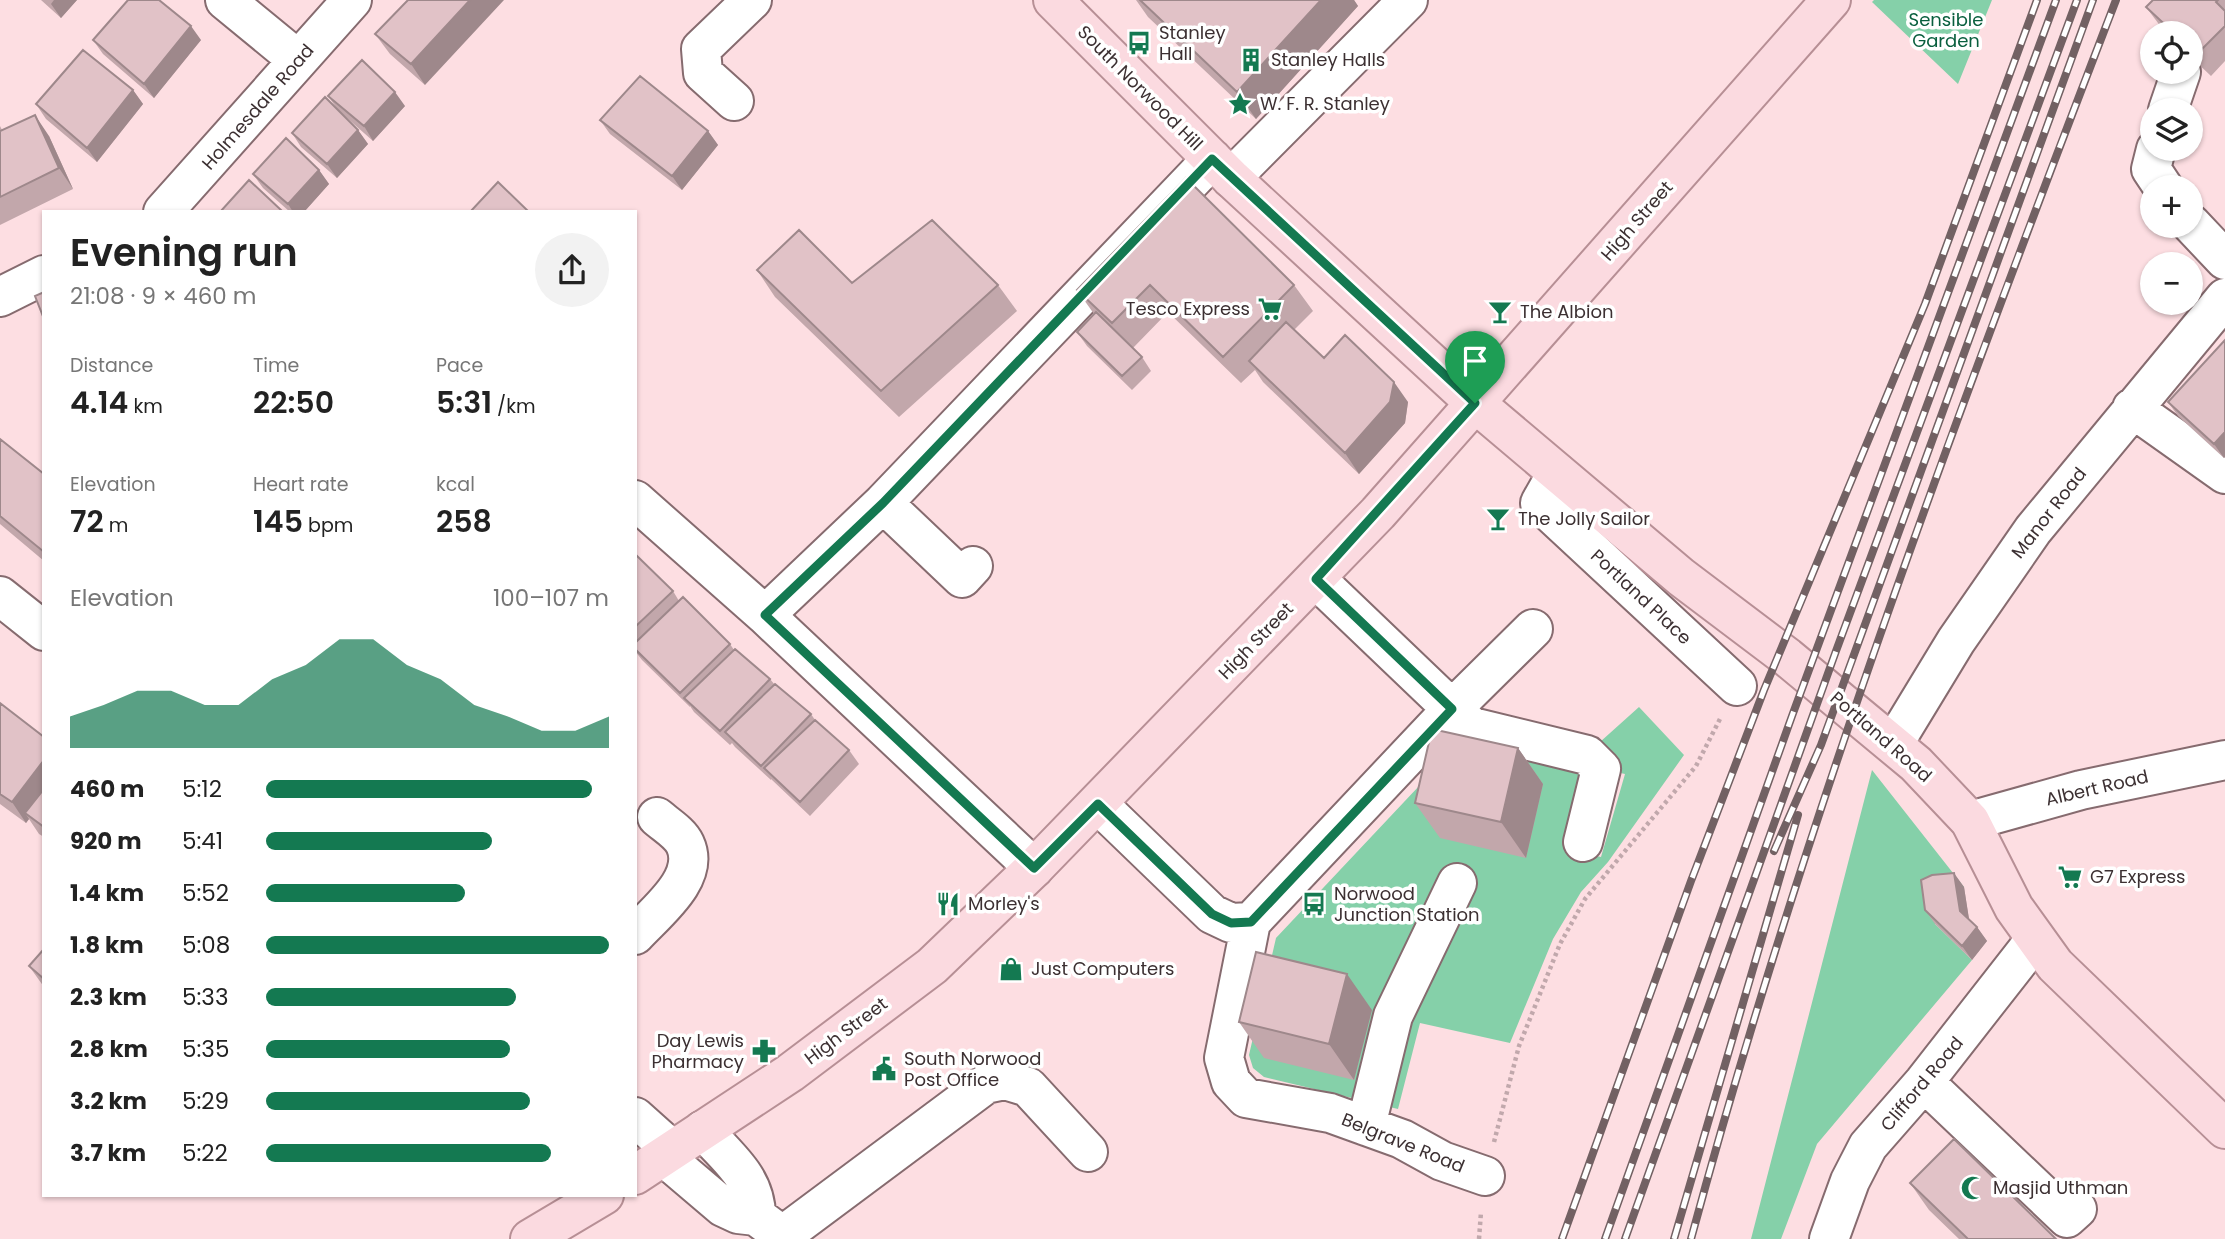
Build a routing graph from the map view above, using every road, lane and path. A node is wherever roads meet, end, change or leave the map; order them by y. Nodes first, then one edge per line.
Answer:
1 (225, 0) edge
2 (352, 0) edge
3 (752, 0) edge
4 (1053, 0) edge
5 (1408, 0) edge
6 (1831, 0) edge
7 (298, 60) junction
8 (734, 101) dead end
9 (1221, 168) junction
10 (165, 210) edge
11 (2203, 237) edge
12 (2225, 260) edge
13 (42, 276) edge
14 (0, 297) edge
15 (2225, 298) edge
16 (1475, 403) junction
17 (2132, 408) junction
18 (1557, 473) junction
19 (2225, 474) edge
20 (637, 502) edge
21 (883, 503) junction
22 (973, 566) dead end
23 (1316, 579) junction
24 (0, 596) edge
25 (765, 615) junction
26 (42, 629) edge
27 (1533, 629) dead end
28 (1737, 686) joint
29 (1452, 709) junction
30 (1894, 743) junction
31 (2225, 760) edge
32 (1098, 804) junction
33 (657, 817) dead end
34 (1970, 821) junction
35 (1583, 842) dead end
36 (1034, 868) junction
37 (1457, 883) dead end
38 (1251, 922) junction
39 (637, 933) edge
40 (2035, 940) junction
41 (1924, 1083) junction
42 (637, 1119) edge
43 (1366, 1126) junction
44 (2225, 1129) edge
45 (1088, 1152) dead end
46 (669, 1153) edge
47 (1485, 1176) junction
48 (601, 1197) edge
49 (2077, 1209) dead end
50 (775, 1230) edge
51 (530, 1239) edge
52 (1479, 1239) edge
53 (1829, 1239) edge

1 - 7 street
2 - 7 street, Holmesdale Road
3 - 8 street
4 - 9 main road, South Norwood Hill
5 - 9 street
6 - 16 main road, High Street
7 - 10 street, Holmesdale Road
9 - 16 main road, South Norwood Hill
9 - 21 street
11 - 12 street
13 - 14 street
15 - 17 street, Manor Road
16 - 18 main road, Portland Road
16 - 23 main road, High Street
17 - 19 street
17 - 30 street, Manor Road
18 - 28 street, Portland Place
18 - 30 main road, Portland Road
20 - 25 street
21 - 22 street
21 - 25 street
23 - 29 street
23 - 32 main road, High Street
24 - 26 street
25 - 36 street
27 - 29 street
28 - 47 path
29 - 35 street
29 - 38 street
30 - 34 main road, Portland Road
31 - 34 street, Albert Road
32 - 36 main road, High Street
32 - 38 street
33 - 39 street
34 - 40 main road, Portland Road
36 - 46 main road, High Street
37 - 43 street
38 - 43 street, Belgrave Road
40 - 41 street, Clifford Road
40 - 44 main road, Portland Road
41 - 49 street
41 - 53 street, Clifford Road
42 - 46 street
43 - 47 street, Belgrave Road
45 - 50 street
46 - 50 street
47 - 52 path
48 - 51 main road

